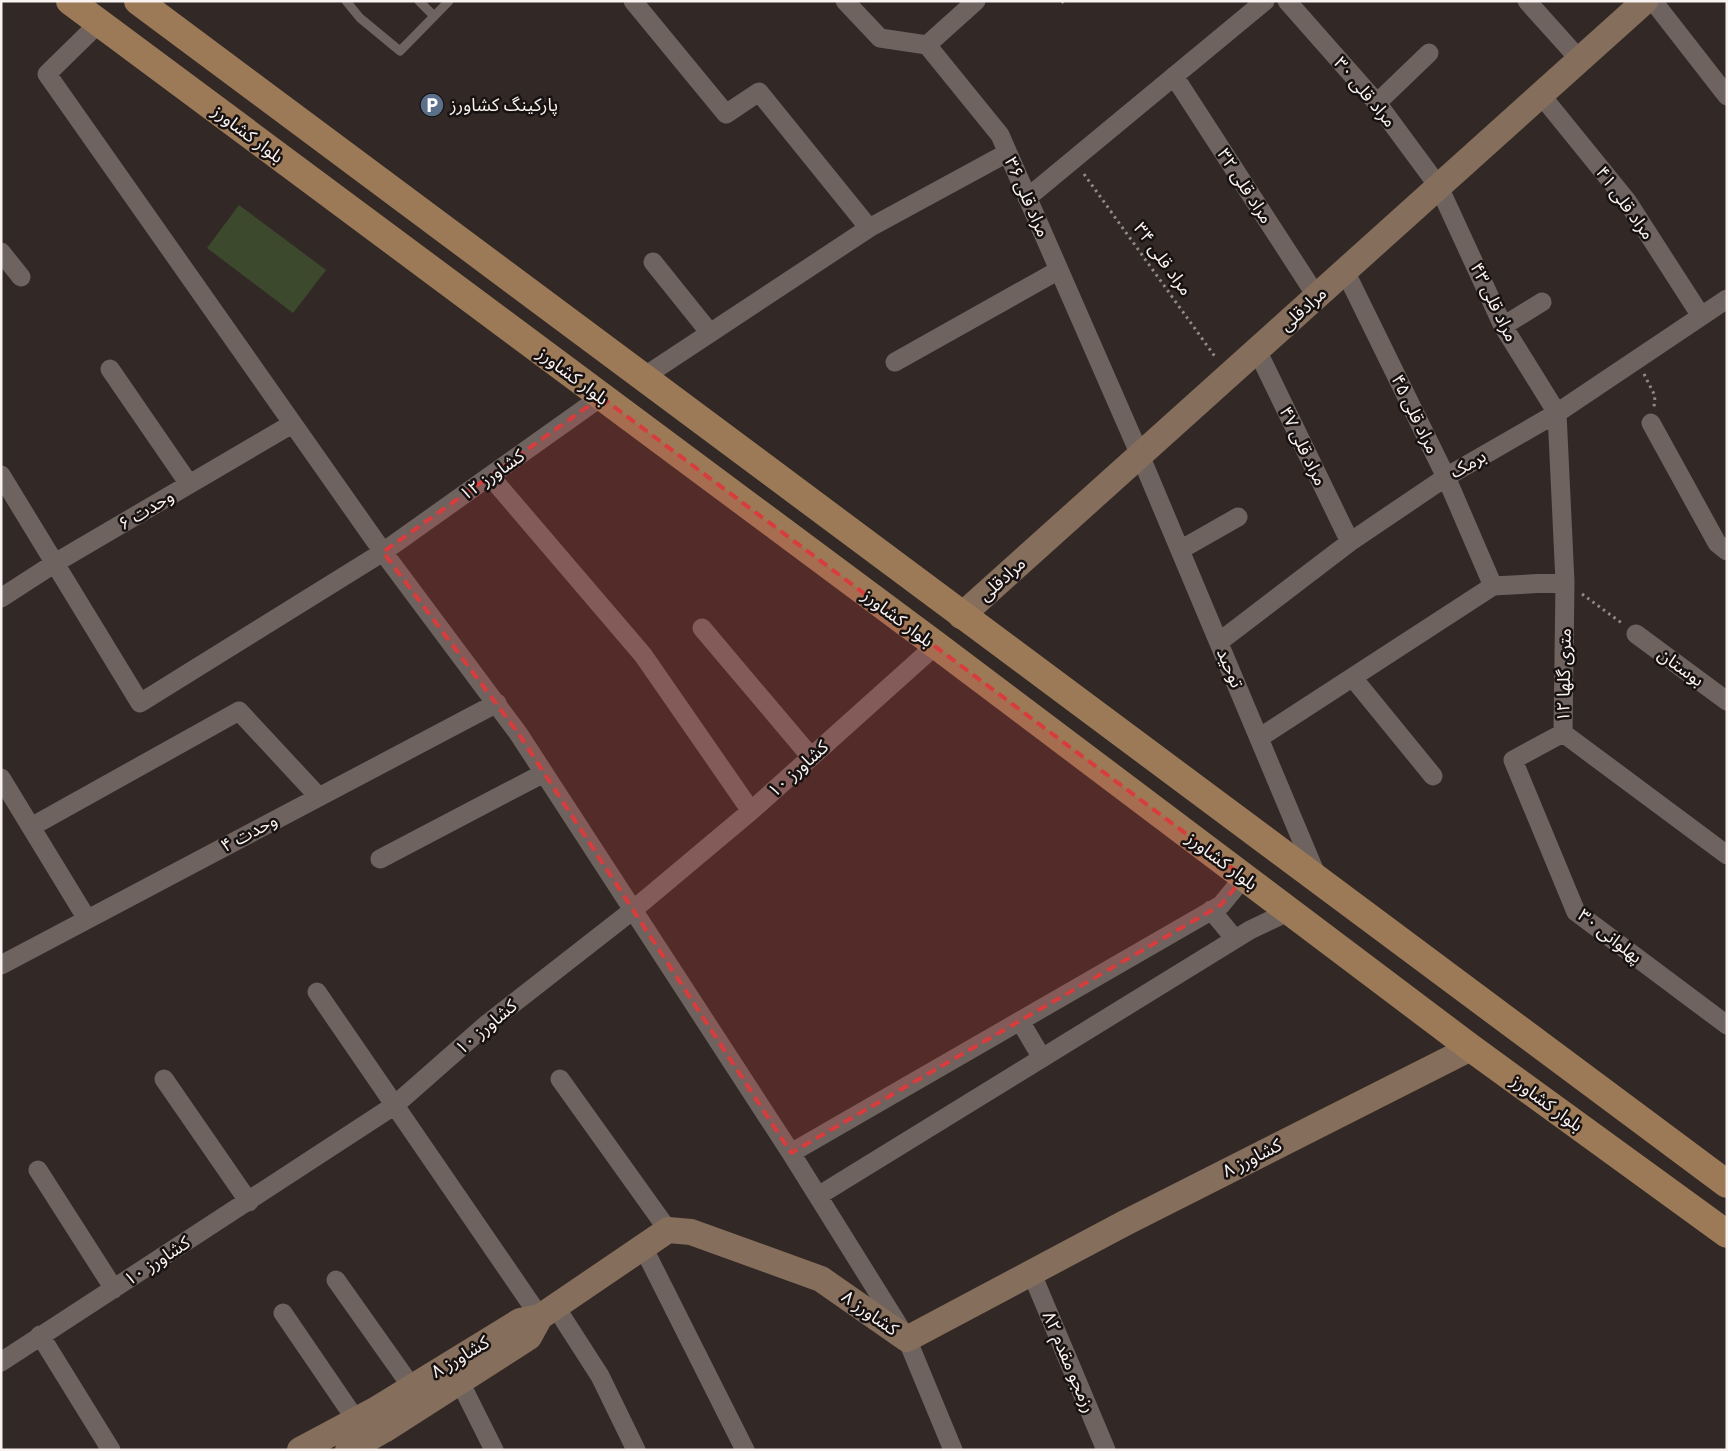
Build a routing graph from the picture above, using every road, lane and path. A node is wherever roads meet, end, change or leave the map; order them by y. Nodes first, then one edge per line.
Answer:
1 (70, 1) edge
2 (346, 1) edge
3 (419, 1) edge
4 (449, 1) edge
5 (633, 1) edge
6 (845, 1) edge
7 (976, 1) edge
8 (1062, 1) edge
9 (1265, 1) edge
10 (1287, 1) edge
11 (1527, 1) edge
12 (1645, 1) edge
13 (1653, 1) edge
14 (146, 4) edge
15 (1066, 6) dead end
16 (434, 16) junction
17 (99, 23) junction
18 (927, 45) junction
19 (1429, 54) dead end
20 (1580, 60) junction
21 (1174, 76) junction
22 (1541, 95) junction
23 (1727, 96) edge
24 (1377, 103) junction
25 (1007, 153) junction
26 (1074, 159) junction
27 (1439, 187) junction
28 (1027, 198) junction
29 (870, 228) junction
30 (1, 252) edge
31 (653, 262) dead end
32 (1059, 270) junction
33 (1345, 271) junction
34 (21, 277) dead end
35 (1317, 297) junction
36 (1727, 299) edge
37 (1542, 302) dead end
38 (1701, 316) junction
39 (1503, 326) junction
40 (710, 333) junction
41 (1257, 350) junction
42 (1637, 360) junction
43 (896, 362) dead end
44 (110, 369) dead end
45 (1229, 376) junction
46 (642, 378) junction
47 (601, 396) junction
48 (1557, 413) junction
49 (1652, 423) joint
50 (292, 424) junction
51 (1140, 455) junction
52 (1, 475) edge
53 (490, 476) junction
54 (1446, 477) junction
55 (189, 484) junction
56 (796, 494) junction
57 (1238, 517) dead end
58 (773, 525) junction
59 (1350, 542) junction
60 (1723, 544) edge
61 (1180, 550) junction
62 (383, 552) junction
63 (56, 563) junction
64 (1565, 582) junction
65 (1494, 586) junction
66 (1, 598) edge
67 (961, 616) junction
68 (702, 628) dead end
69 (1636, 634) joint
70 (1219, 642) junction
71 (936, 645) junction
72 (1353, 678) junction
73 (1727, 700) edge
74 (496, 703) junction
75 (1563, 733) junction
76 (1259, 738) junction
77 (811, 758) junction
78 (544, 773) junction
79 (1433, 776) dead end
80 (1, 778) edge
81 (318, 796) junction
82 (751, 811) junction
83 (31, 827) junction
84 (1727, 855) edge
85 (380, 860) dead end
86 (1244, 877) junction
87 (1319, 882) junction
88 (633, 910) junction
89 (1211, 910) junction
90 (1290, 911) junction
91 (87, 919) junction
92 (1235, 939) junction
93 (1, 965) edge
94 (317, 992) dead end
95 (1020, 1021) junction
96 (1727, 1025) edge
97 (1471, 1048) junction
98 (1042, 1058) junction
99 (164, 1079) dead end
100 (560, 1079) dead end
101 (395, 1105) junction
102 (791, 1152) junction
103 (38, 1170) dead end
104 (1727, 1184) edge
105 (818, 1196) junction
106 (249, 1202) junction
107 (668, 1230) junction
108 (1727, 1234) edge
109 (644, 1249) junction
110 (1032, 1274) junction
111 (336, 1280) dead end
112 (114, 1289) junction
113 (283, 1312) dead end
114 (547, 1312) junction
115 (40, 1335) junction
116 (907, 1339) junction
117 (1, 1362) edge
118 (455, 1372) junction
119 (411, 1386) junction
120 (356, 1420) junction
121 (110, 1450) edge
122 (300, 1450) edge
123 (348, 1450) edge
124 (494, 1450) edge
125 (636, 1450) edge
126 (745, 1450) edge
127 (953, 1450) edge
128 (1106, 1450) edge

1 - 17 main road, بلوار کشاورز
2 - 16 lane
3 - 16 lane
4 - 16 lane
5 - 29 street
6 - 18 street
7 - 18 street
8 - 15 path
9 - 21 street
10 - 24 street, مراد قلی ۳۰
11 - 20 street
12 - 20 street, مرادقلی
13 - 23 street
14 - 46 main road
17 - 47 main road, بلوار کشاورز
17 - 50 street
18 - 25 street, مراد قلی ۳۶
19 - 24 street
20 - 22 street, مرادقلی
21 - 26 street
21 - 35 street, مراد قلی ۳۲
22 - 27 street, مرادقلی
22 - 38 street, مراد قلی ۴۱
24 - 27 street, مراد قلی ۳۰
25 - 28 street, مراد قلی ۳۶
25 - 29 street
26 - 28 street
26 - 45 path, مراد قلی ۳۴
27 - 33 street, مرادقلی
27 - 39 street, مراد قلی ۴۳
28 - 32 street, مراد قلی ۳۶
29 - 40 street
30 - 34 street
31 - 40 street
32 - 43 street
32 - 51 street, مراد قلی ۳۶
33 - 35 street, مرادقلی
33 - 54 street, مراد قلی ۴۵
35 - 41 street, مرادقلی
36 - 38 street, برمک
37 - 39 street
38 - 42 street, برمک
39 - 48 street, مراد قلی ۴۳
40 - 46 street
41 - 45 street, مرادقلی
41 - 59 street, مراد قلی ۴۷
42 - 48 street, برمک
42 - 49 path
44 - 55 street
45 - 51 street, مرادقلی
46 - 56 main road
47 - 53 street, کشاورز ۱۲
47 - 58 main road, بلوار کشاورز
48 - 54 street, برمک
48 - 64 street, ۱۲ متری گلها
49 - 60 street
50 - 55 street, وحدت ۶
50 - 62 street
51 - 61 street, توحید
51 - 67 street, مرادقلی
52 - 63 street
53 - 62 street, کشاورز ۱۲
53 - 82 street
54 - 59 street, برمک
54 - 65 street, مراد قلی ۴۵
55 - 63 street, وحدت ۶
56 - 58 main road
56 - 67 main road
57 - 61 street
58 - 71 main road, بلوار کشاورز
59 - 70 street, برمک
61 - 70 street, توحید
62 - 63 street, کشاورز ۱۲
62 - 74 street
63 - 66 street, وحدت ۶
64 - 65 street
64 - 69 path
64 - 75 street, ۱۲ متری گلها
65 - 72 street
67 - 87 main road
68 - 77 street
69 - 73 street, بوستان
70 - 76 street, توحید
71 - 77 street, کشاورز ۱۰
71 - 86 main road, بلوار کشاورز
72 - 76 street
72 - 79 street
74 - 78 street
74 - 81 street, وحدت ۴
75 - 84 street, ۱۲ متری گلها
75 - 96 street, پهلوانی ۳۰
76 - 87 street, توحید
77 - 82 street, کشاورز ۱۰
78 - 85 street
78 - 88 street
80 - 83 street
81 - 83 street
81 - 91 street, وحدت ۴
82 - 88 street, کشاورز ۱۰
83 - 91 street
86 - 89 street
86 - 90 main road, بلوار کشاورز
87 - 104 main road
88 - 101 street, کشاورز ۱۰
88 - 102 street
89 - 92 street
89 - 95 street
90 - 92 street
90 - 97 main road, بلوار کشاورز
91 - 93 street, وحدت ۴
92 - 98 street
94 - 101 street
95 - 98 street
95 - 102 street
97 - 108 main road, بلوار کشاورز
97 - 110 street, کشاورز ۸
98 - 105 street
99 - 106 street
100 - 107 street
101 - 106 street, کشاورز ۱۰
101 - 114 street
102 - 105 street
103 - 112 street
105 - 116 street
106 - 112 street, کشاورز ۱۰
107 - 109 street, کشاورز ۸
107 - 116 street, کشاورز ۸
109 - 114 street, کشاورز ۸
109 - 126 street
110 - 116 street, کشاورز ۸
110 - 128 street, رزمجو مقدم ۸۲
111 - 119 street
112 - 115 street, کشاورز ۱۰
113 - 120 street
114 - 118 street, کشاورز ۸
114 - 125 street
115 - 117 street, کشاورز ۱۰
115 - 121 street
116 - 127 street
118 - 119 street, کشاورز ۸
118 - 123 street
118 - 124 street
119 - 120 street, کشاورز ۸
120 - 122 street, کشاورز ۸

